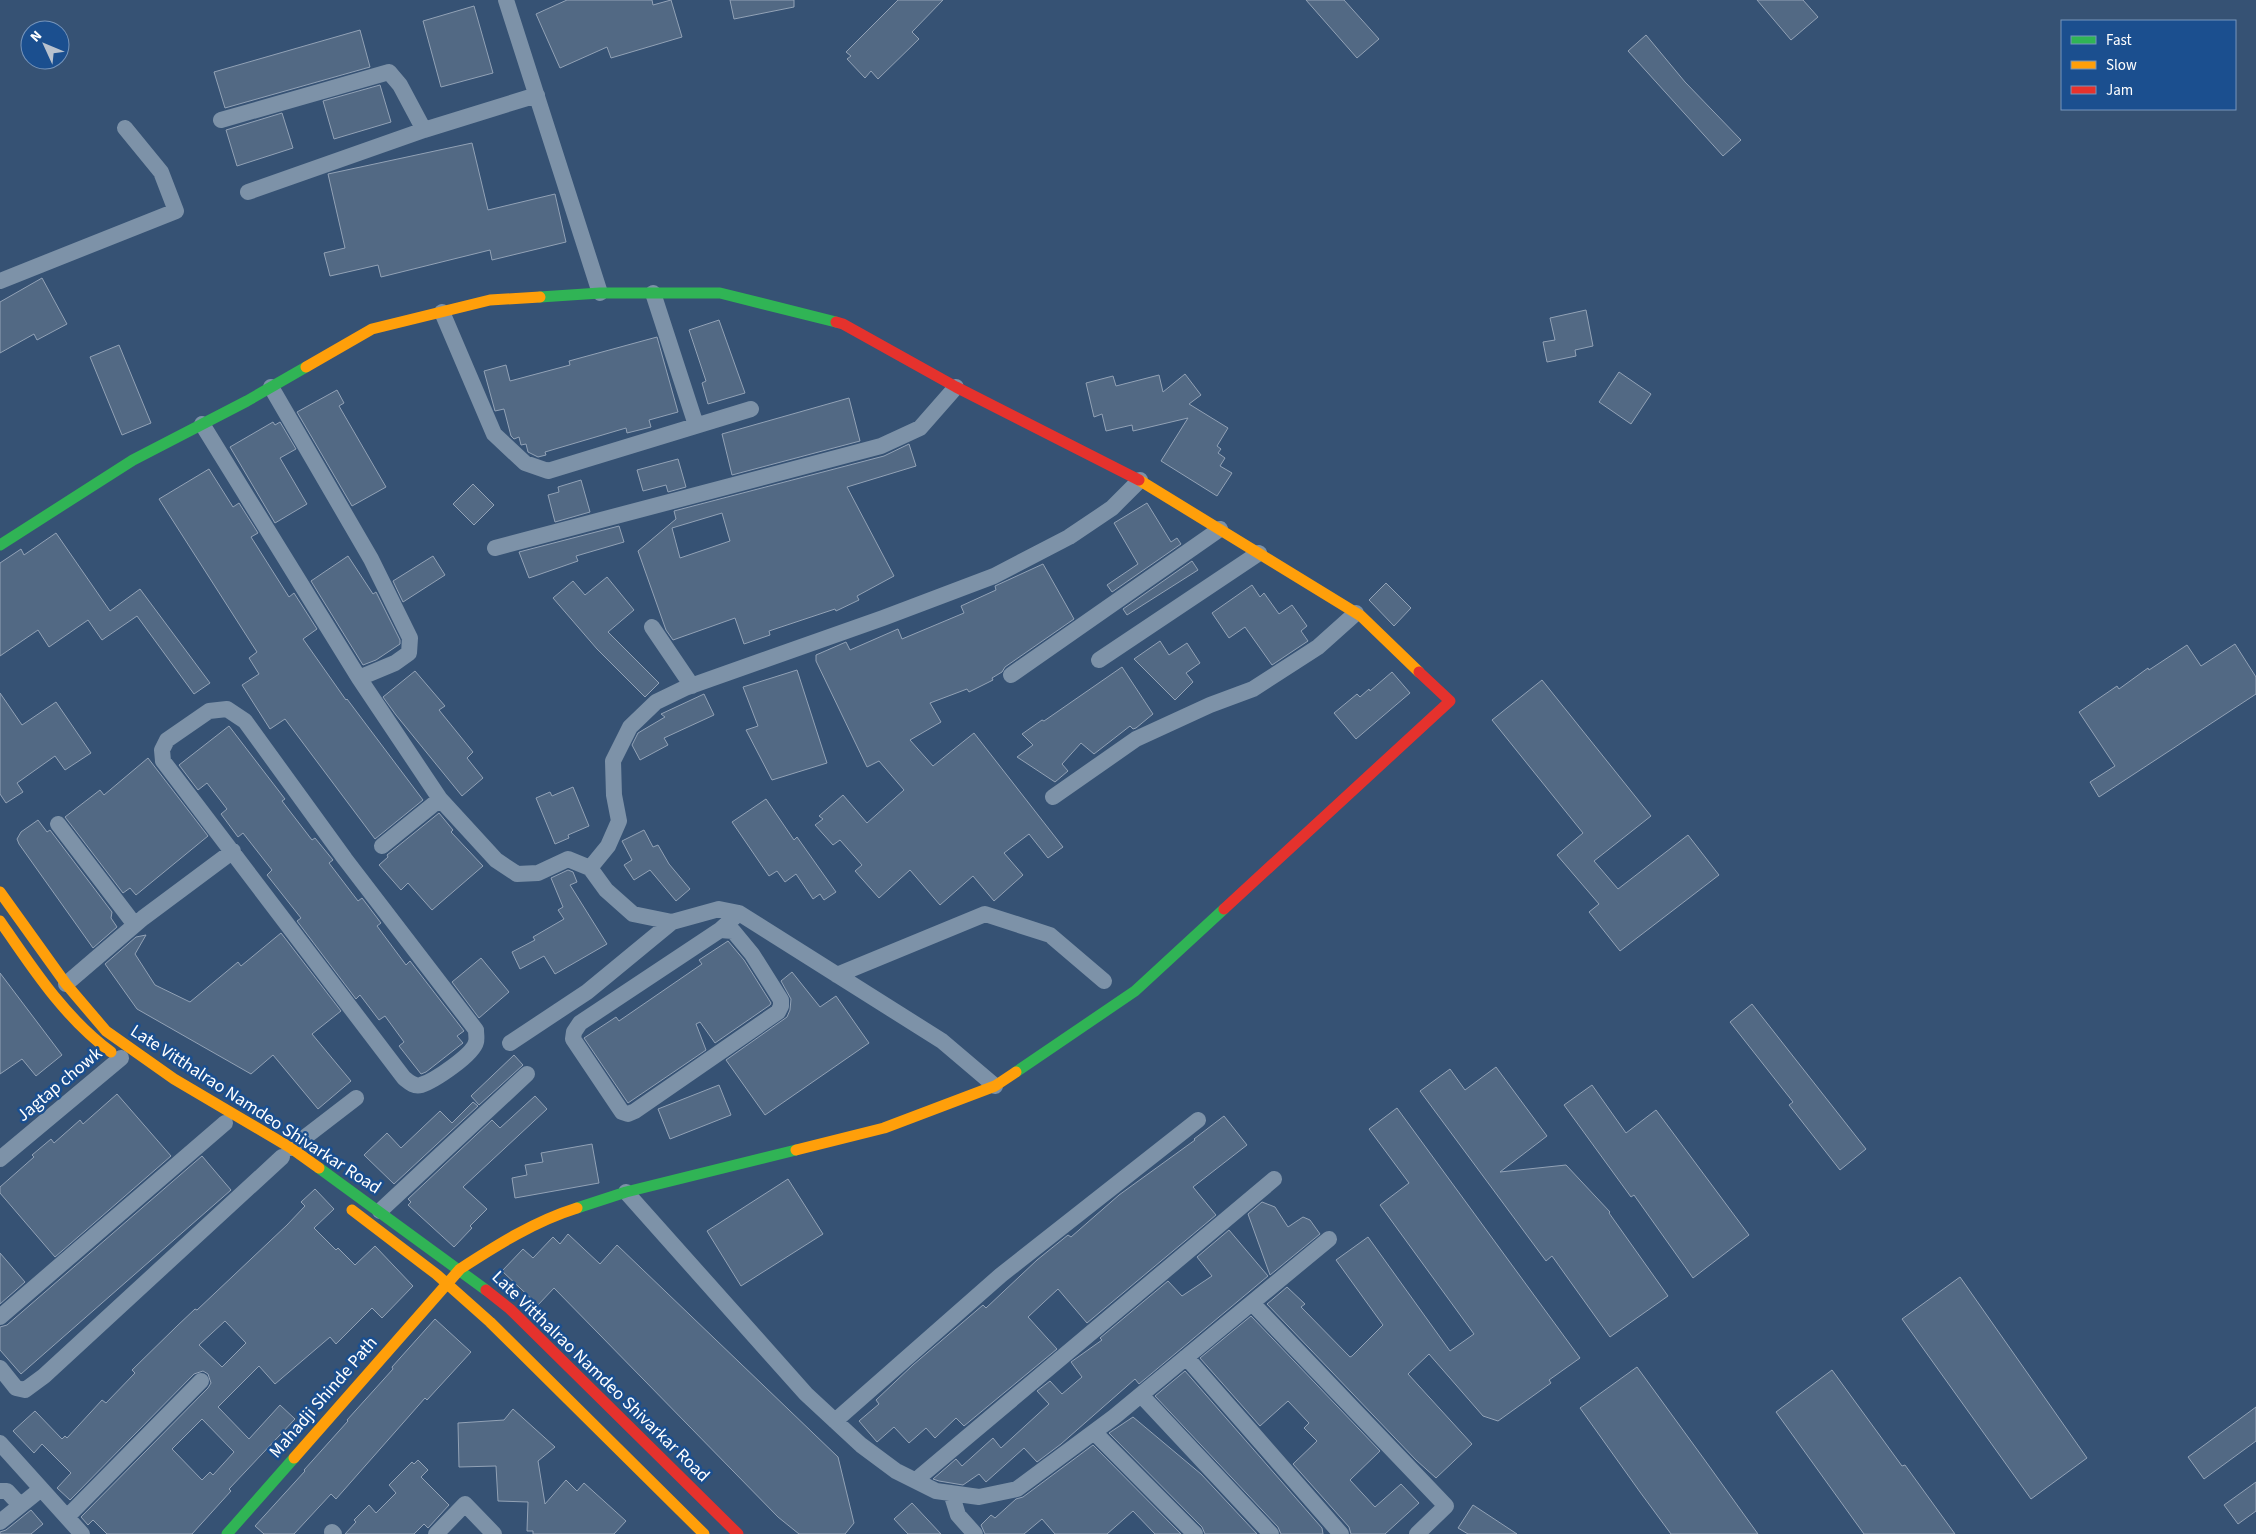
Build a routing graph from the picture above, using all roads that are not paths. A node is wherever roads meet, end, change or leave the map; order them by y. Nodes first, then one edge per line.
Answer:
1 (506, 0) edge
2 (537, 95) junction
3 (221, 120) dead end
4 (126, 128) dead end
5 (424, 130) junction
6 (248, 192) dead end
7 (0, 281) edge
8 (600, 293) junction
9 (653, 293) junction
10 (442, 312) junction
11 (271, 387) junction
12 (956, 387) junction
13 (751, 409) dead end
14 (202, 424) junction
15 (696, 425) junction
16 (1140, 480) junction
17 (1220, 529) junction
18 (0, 545) edge
19 (495, 548) dead end
20 (1259, 553) junction
21 (1356, 613) junction
22 (652, 627) dead end
23 (1099, 660) dead end
24 (1011, 675) dead end
25 (360, 678) junction
26 (692, 686) junction
27 (1053, 797) dead end
28 (440, 799) junction
29 (58, 824) dead end
30 (382, 846) dead end
31 (233, 851) junction
32 (590, 868) junction
33 (0, 892) edge
34 (739, 913) junction
35 (0, 921) edge
36 (672, 922) junction
37 (135, 925) junction
38 (720, 930) junction
39 (837, 975) junction
40 (1104, 981) dead end
41 (66, 984) junction
42 (510, 1043) dead end
43 (124, 1061) joint
44 (527, 1074) dead end
45 (995, 1086) junction
46 (356, 1098) dead end
47 (201, 1108) dead end
48 (1198, 1120) dead end
49 (225, 1122) junction
50 (257, 1142) dead end
51 (284, 1155) junction
52 (0, 1159) edge
53 (1274, 1179) dead end
54 (626, 1192) junction
55 (340, 1201) dead end
56 (380, 1211) junction
57 (1329, 1239) dead end
58 (460, 1269) junction
59 (446, 1283) junction
60 (1252, 1303) junction
61 (0, 1317) edge
62 (1186, 1357) junction
63 (0, 1368) edge
64 (201, 1381) dead end
65 (1141, 1395) junction
66 (835, 1421) junction
67 (1094, 1432) junction
68 (0, 1443) edge
69 (916, 1480) junction
70 (41, 1489) junction
71 (0, 1491) edge
72 (951, 1493) junction
73 (20, 1506) junction
74 (713, 1508) junction
75 (67, 1517) junction
76 (0, 1522) edge
77 (696, 1531) edge
78 (82, 1534) edge
79 (227, 1534) edge
80 (436, 1534) edge
81 (494, 1534) edge
82 (738, 1534) edge
83 (975, 1534) edge
84 (1195, 1534) edge
85 (1272, 1534) edge
86 (1341, 1534) edge
87 (1417, 1534) edge

1 - 2 street
2 - 5 street
2 - 8 street
3 - 5 street
4 - 7 street
5 - 6 street
8 - 9 street
8 - 10 street
9 - 12 street
9 - 15 street
10 - 11 street
10 - 15 street
11 - 14 street
11 - 25 street
12 - 16 street
12 - 19 street
13 - 15 street
14 - 18 street
14 - 25 street
16 - 17 street
16 - 26 street
17 - 20 street
17 - 24 street
20 - 21 street
20 - 23 street
21 - 27 street
21 - 45 street, Mahadji Shinde Path
22 - 26 street
25 - 28 street
26 - 32 street
28 - 30 street
28 - 32 street
29 - 37 street
31 - 31 street
31 - 37 street
32 - 36 street
33 - 41 street, Late Vitthalrao Namdeo Shivarkar Road
34 - 36 street
34 - 38 street
34 - 39 street
35 - 43 street, Late Vitthalrao Namdeo Shivarkar Road
36 - 42 street
37 - 41 street
38 - 38 street
39 - 40 street
39 - 45 street
41 - 51 street, Late Vitthalrao Namdeo Shivarkar Road
43 - 52 street, Jagtap chowk
44 - 56 street
45 - 54 street, Mahadji Shinde Path
46 - 51 street
47 - 49 street, Late Vitthalrao Namdeo Shivarkar Road
48 - 66 street
49 - 50 street, Late Vitthalrao Namdeo Shivarkar Road
49 - 61 street
51 - 56 street, Late Vitthalrao Namdeo Shivarkar Road
51 - 63 street
53 - 69 street
54 - 58 street, Mahadji Shinde Path
54 - 66 street
55 - 59 street, Late Vitthalrao Namdeo Shivarkar Road
56 - 58 street, Late Vitthalrao Namdeo Shivarkar Road
57 - 60 street
58 - 59 street, Mahadji Shinde Path
58 - 74 street, Late Vitthalrao Namdeo Shivarkar Road
59 - 77 street, Late Vitthalrao Namdeo Shivarkar Road
59 - 79 street, Mahadji Shinde Path
60 - 62 street
60 - 87 street
62 - 65 street
62 - 86 street
64 - 75 street
65 - 67 street
65 - 85 street
66 - 69 street
67 - 72 street
67 - 84 street
68 - 70 street
69 - 72 street
70 - 73 street
70 - 75 street
71 - 73 street
72 - 83 street
73 - 76 street
74 - 77 street
74 - 82 street, Late Vitthalrao Namdeo Shivarkar Road
75 - 78 street
80 - 81 street

